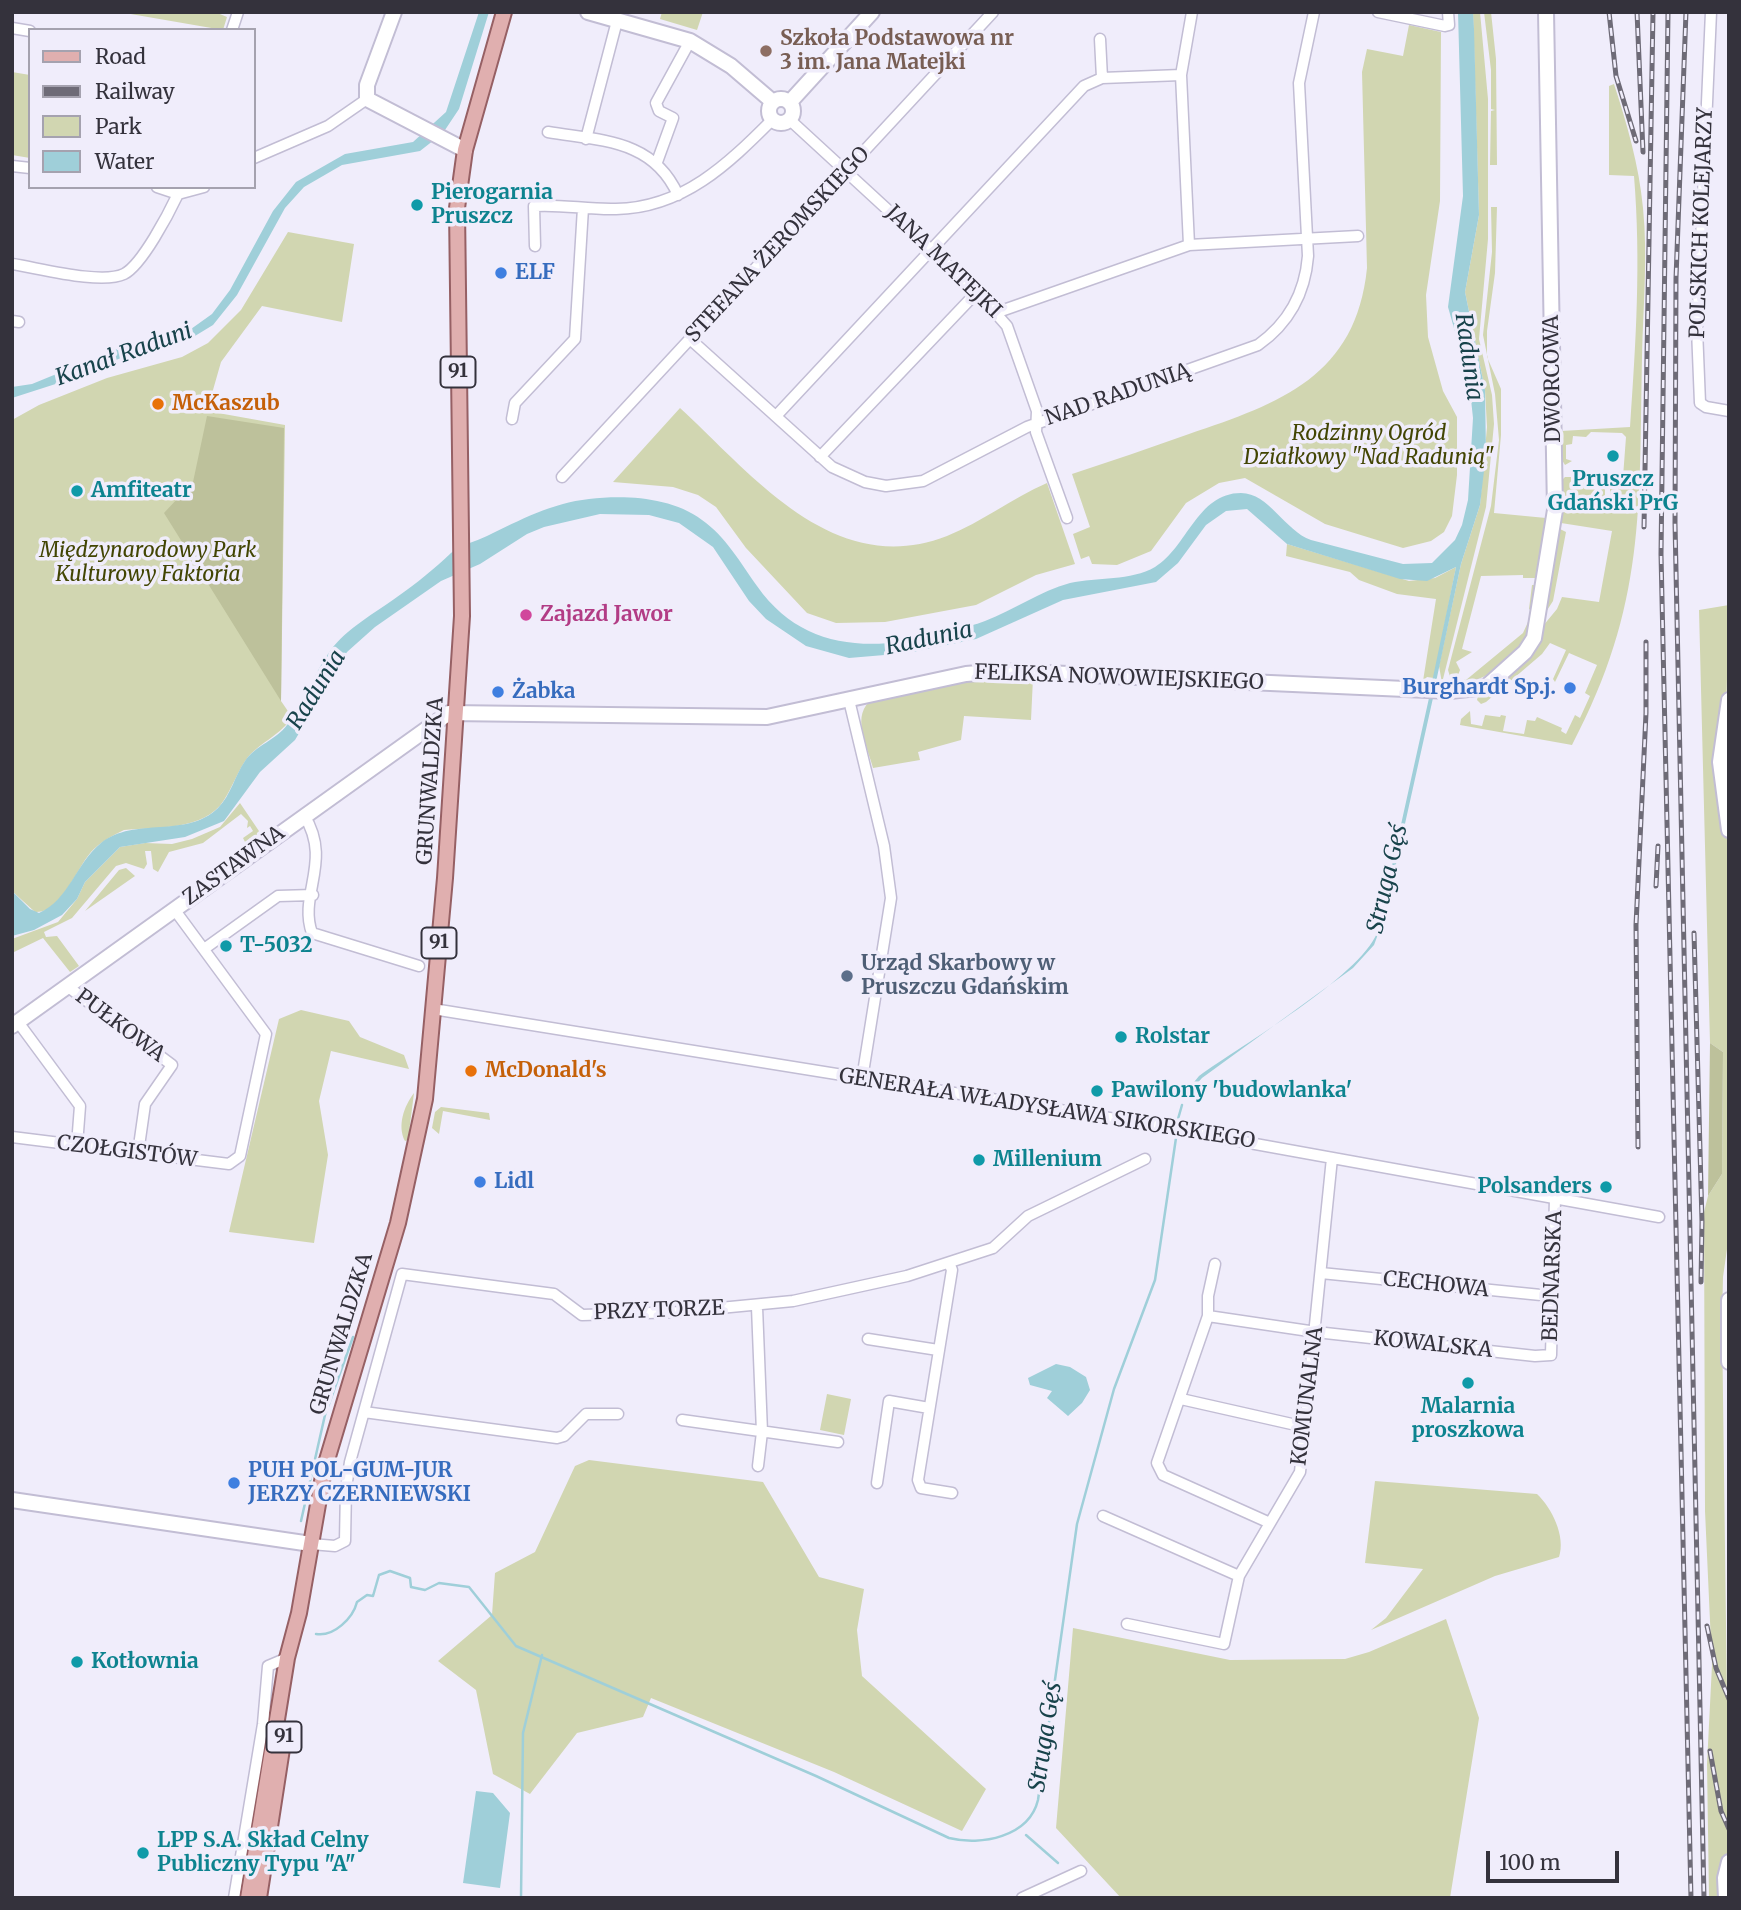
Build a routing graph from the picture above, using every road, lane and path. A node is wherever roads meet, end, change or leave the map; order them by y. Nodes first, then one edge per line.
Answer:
1 (394, 12) edge
2 (504, 12) edge
3 (588, 12) edge
4 (872, 12) edge
5 (993, 12) edge
6 (1192, 12) edge
7 (1314, 12) edge
8 (1378, 12) edge
9 (1448, 12) edge
10 (1546, 12) edge
11 (1711, 12) edge
12 (617, 20) junction
13 (1100, 39) dead end
14 (690, 41) junction
15 (1181, 75) junction
16 (1102, 78) junction
17 (367, 99) junction
18 (773, 102) junction
19 (790, 102) junction
20 (772, 120) junction
21 (790, 120) junction
22 (548, 132) dead end
23 (586, 139) junction
24 (465, 150) junction
25 (256, 157) edge
26 (657, 162) junction
27 (848, 171) junction
28 (163, 189) edge
29 (197, 189) edge
30 (178, 194) junction
31 (678, 195) junction
32 (583, 208) junction
33 (1358, 236) dead end
34 (1307, 238) junction
35 (1189, 245) junction
36 (535, 246) dead end
37 (931, 249) junction
38 (12, 264) edge
39 (977, 292) junction
40 (998, 312) junction
41 (690, 339) junction
42 (1729, 411) edge
43 (776, 416) junction
44 (512, 419) dead end
45 (1037, 423) junction
46 (820, 457) junction
47 (562, 477) dead end
48 (1067, 518) dead end
49 (1450, 691) joint
50 (1729, 700) edge
51 (849, 701) junction
52 (457, 712) junction
53 (304, 815) junction
54 (1729, 830) edge
55 (313, 895) junction
56 (174, 909) junction
57 (204, 949) junction
58 (419, 966) dead end
59 (67, 986) junction
60 (433, 1009) junction
61 (15, 1024) edge
62 (862, 1079) junction
63 (12, 1137) edge
64 (77, 1145) junction
65 (138, 1153) junction
66 (1332, 1158) junction
67 (1145, 1159) dead end
68 (1555, 1198) junction
69 (1659, 1217) dead end
70 (949, 1263) junction
71 (1215, 1264) dead end
72 (1321, 1273) junction
73 (402, 1274) joint
74 (1551, 1296) junction
75 (1729, 1300) edge
76 (757, 1307) junction
77 (1208, 1316) junction
78 (1316, 1332) junction
79 (868, 1339) dead end
80 (938, 1350) junction
81 (1550, 1355) joint
82 (1729, 1362) edge
83 (1181, 1399) junction
84 (929, 1408) junction
85 (364, 1412) junction
86 (618, 1414) dead end
87 (682, 1420) dead end
88 (1305, 1427) junction
89 (762, 1432) junction
90 (838, 1442) dead end
91 (758, 1466) dead end
92 (877, 1483) dead end
93 (952, 1493) dead end
94 (12, 1500) edge
95 (1103, 1516) dead end
96 (1270, 1523) junction
97 (311, 1544) junction
98 (1239, 1576) junction
99 (299, 1613) junction
100 (1127, 1624) dead end
101 (287, 1658) junction
102 (1729, 1862) edge
103 (1081, 1871) dead end
104 (233, 1898) edge
105 (248, 1898) edge
106 (259, 1898) edge
107 (1022, 1898) edge
108 (1726, 1898) edge

1 - 17 street
2 - 24 main road, GRUNWALDZKA / 91
3 - 12 street
4 - 19 street
5 - 27 street, STEFANA ŻEROMSKIEGO
6 - 15 street
7 - 34 street, NAD RADUNIĄ
8 - 9 street
10 - 49 street, DWORCOWA
11 - 42 street, POLSKICH KOLEJARZY
12 - 14 street
12 - 23 street
13 - 16 street
14 - 18 street
14 - 26 street
15 - 16 street
15 - 35 street
16 - 37 street
17 - 24 street
17 - 25 street
18 - 19 street
18 - 20 street
19 - 21 street
20 - 21 street
20 - 31 street
21 - 27 street, JANA MATEJKI
22 - 23 street
23 - 26 street
24 - 52 main road, GRUNWALDZKA / 91
26 - 31 street
27 - 37 street, JANA MATEJKI
27 - 41 street, STEFANA ŻEROMSKIEGO
28 - 30 street
29 - 30 street
30 - 38 street
31 - 32 street
32 - 36 street
32 - 44 street
33 - 34 street
34 - 35 street
34 - 45 street, NAD RADUNIĄ
35 - 40 street
37 - 39 street, JANA MATEJKI
37 - 43 street
39 - 40 street, JANA MATEJKI
39 - 46 street
40 - 45 street, JANA MATEJKI
41 - 43 street, NAD RADUNIĄ
41 - 47 street, STEFANA ŻEROMSKIEGO
43 - 46 street, NAD RADUNIĄ
45 - 46 street, NAD RADUNIĄ
45 - 48 street, JANA MATEJKI
49 - 51 street, FELIKSA NOWOWIEJSKIEGO
50 - 54 street
51 - 52 street, FELIKSA NOWOWIEJSKIEGO
51 - 62 street
52 - 53 street, ZASTAWNA
52 - 60 main road, GRUNWALDZKA / 91
53 - 55 street
53 - 56 street, ZASTAWNA
55 - 57 street
55 - 58 street
56 - 57 street
56 - 59 street, ZASTAWNA
57 - 65 street, CZOŁGISTÓW
59 - 61 street, ZASTAWNA
59 - 65 street, PUŁKOWA
60 - 62 street, GENERAŁA WŁADYSŁAWA SIKORSKIEGO
60 - 97 main road, GRUNWALDZKA / 91
61 - 64 street
62 - 66 street, GENERAŁA WŁADYSŁAWA SIKORSKIEGO
63 - 64 street, CZOŁGISTÓW
64 - 65 street, CZOŁGISTÓW
66 - 68 street, GENERAŁA WŁADYSŁAWA SIKORSKIEGO
66 - 72 street, KOMUNALNA
67 - 70 street, PRZY TORZE
68 - 69 street, GENERAŁA WŁADYSŁAWA SIKORSKIEGO
68 - 74 street, BEDNARSKA
70 - 76 street, PRZY TORZE
70 - 80 street
71 - 77 street
72 - 74 street, CECHOWA
72 - 78 street, KOMUNALNA
73 - 76 street, PRZY TORZE
73 - 85 street, GRUNWALDZKA
74 - 81 street, BEDNARSKA
75 - 82 street
76 - 89 street
77 - 78 street, KOWALSKA
77 - 83 street
78 - 81 street, KOWALSKA
78 - 88 street, KOMUNALNA
79 - 80 street
80 - 84 street
83 - 88 street
83 - 96 street
84 - 92 street
84 - 93 street
85 - 86 street
85 - 97 street, GRUNWALDZKA
87 - 89 street
88 - 96 street, KOMUNALNA
89 - 90 street
89 - 91 street
94 - 97 street
95 - 98 street
96 - 98 street, KOMUNALNA
97 - 99 main road, GRUNWALDZKA / 91
98 - 100 street, KOMUNALNA
99 - 101 main road, GRUNWALDZKA / 91
99 - 106 main road, GRUNWALDZKA / 91
101 - 104 street
101 - 105 main road, GRUNWALDZKA / 91
102 - 108 street
103 - 107 street

